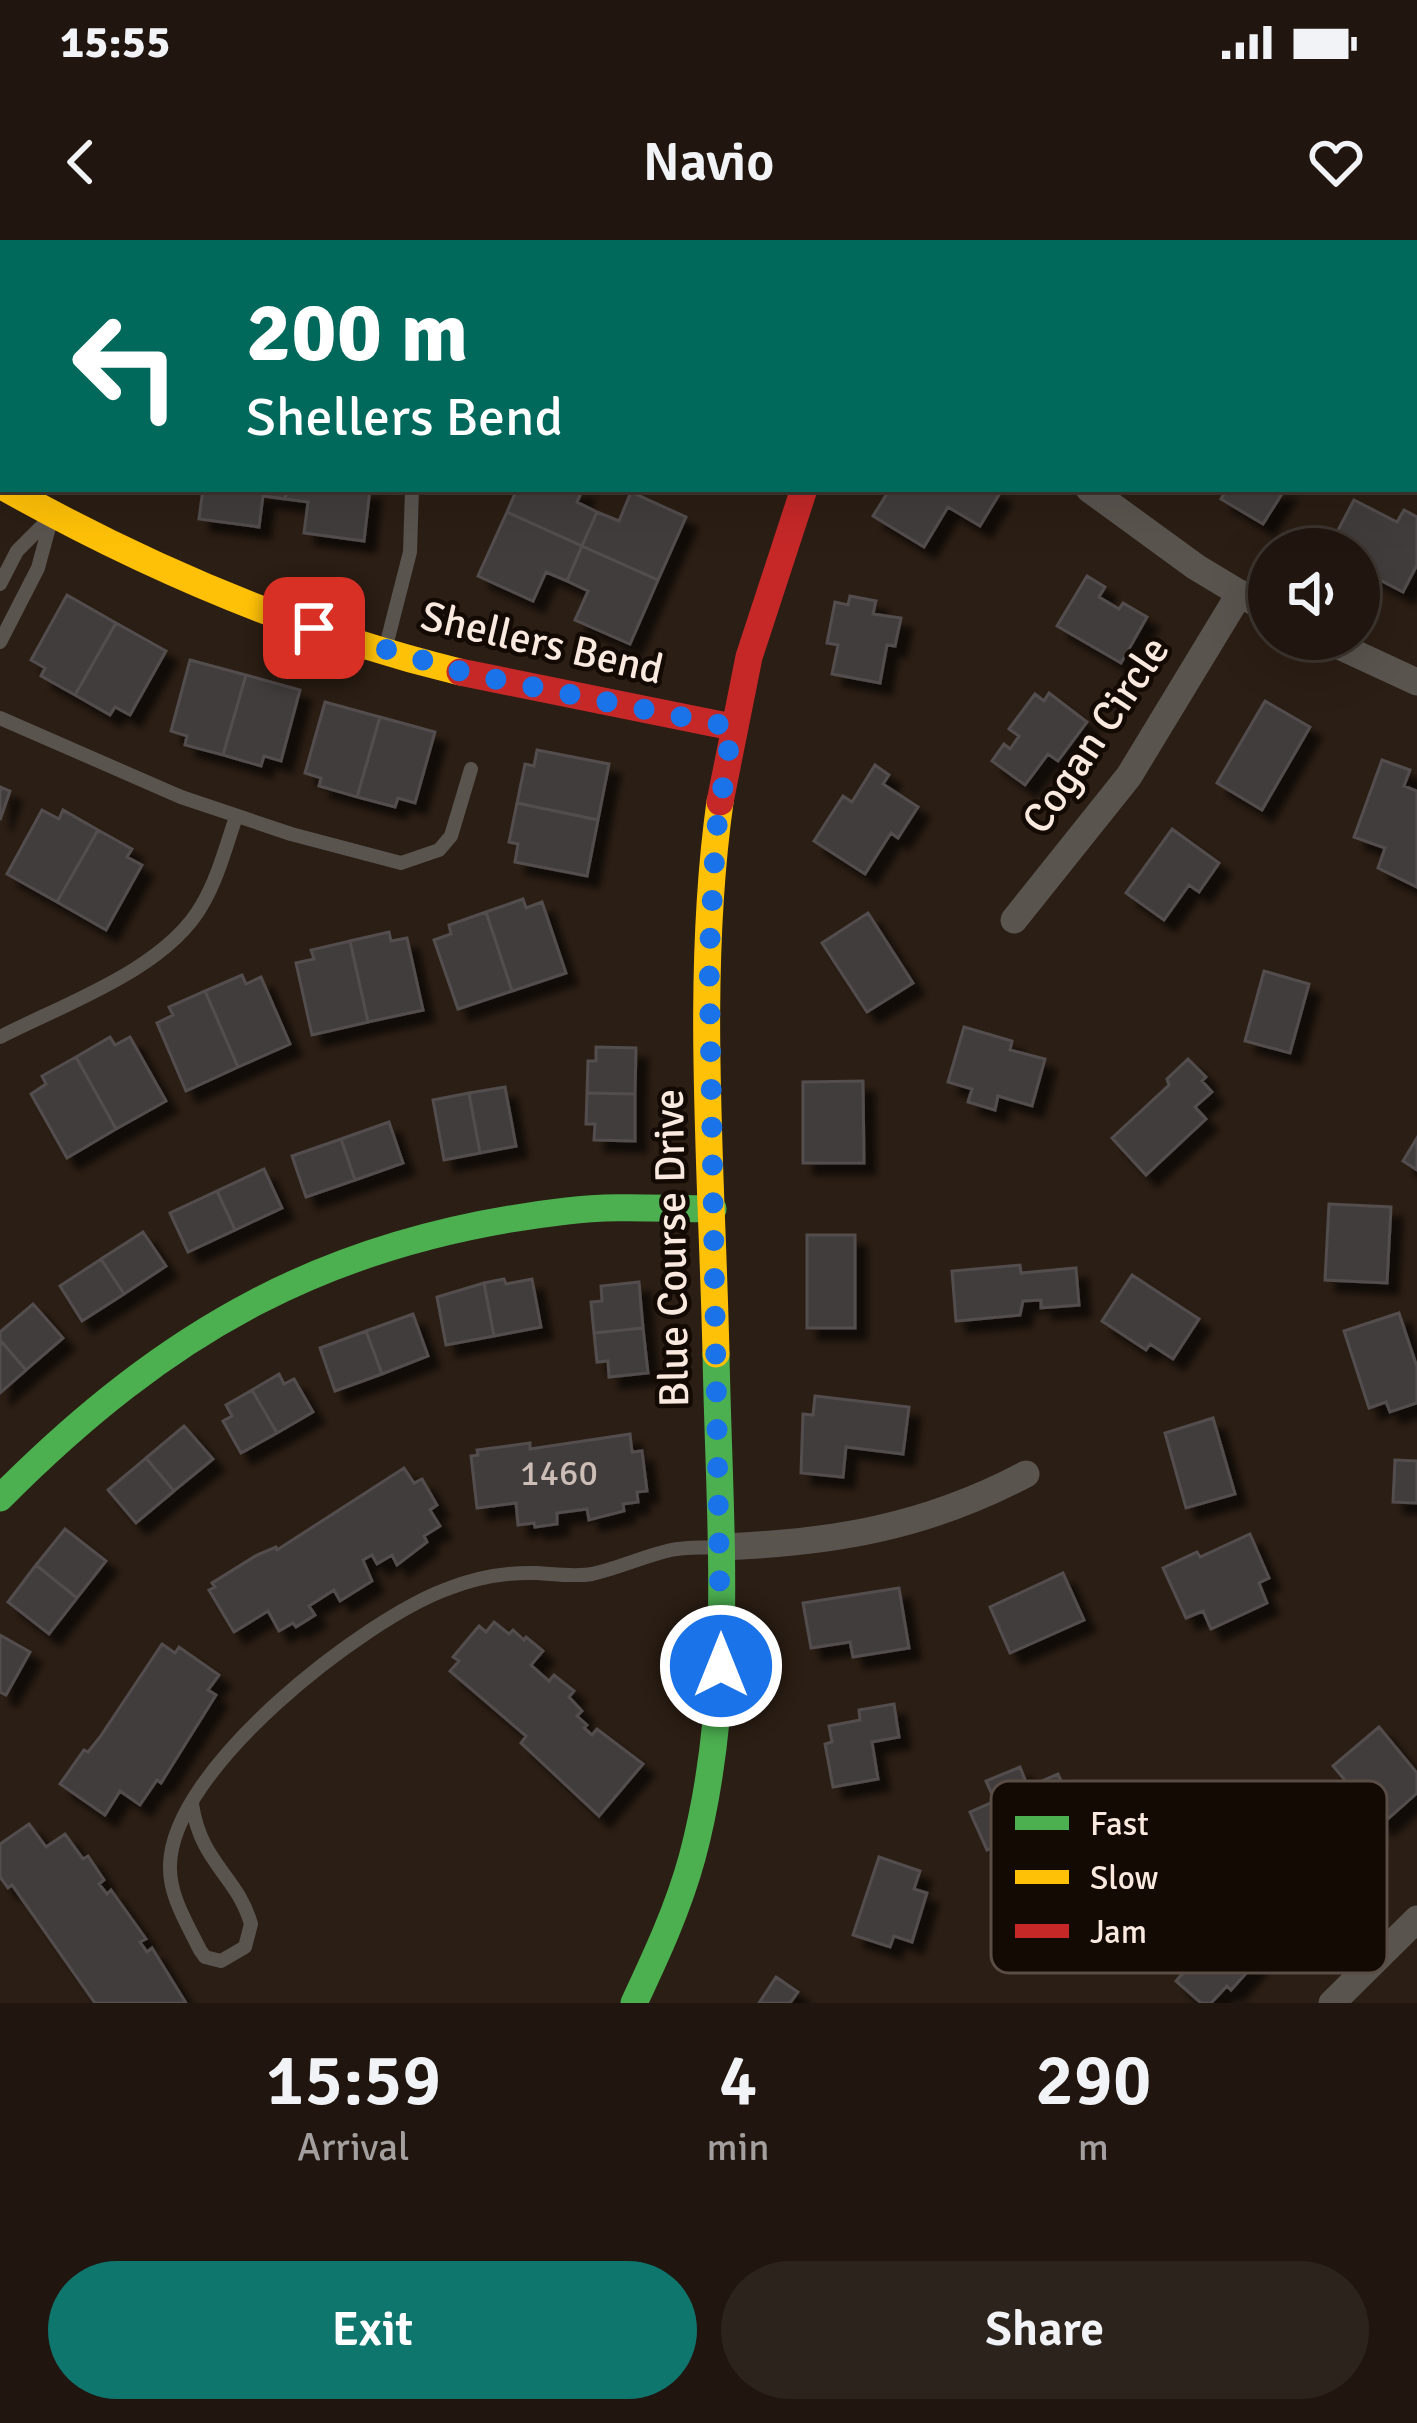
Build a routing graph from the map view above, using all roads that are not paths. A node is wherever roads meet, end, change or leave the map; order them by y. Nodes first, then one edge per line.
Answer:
1 (12, 492) edge
2 (412, 492) edge
3 (803, 492) edge
4 (1093, 492) edge
5 (52, 515) junction
6 (0, 584) edge
7 (1240, 593) junction
8 (1248, 598) edge
9 (0, 642) edge
10 (385, 651) junction
11 (1369, 660) edge
12 (1417, 682) edge
13 (0, 718) edge
14 (732, 727) junction
15 (471, 769) dead end
16 (236, 817) junction
17 (1014, 920) dead end
18 (0, 1037) edge
19 (713, 1209) junction
20 (1026, 1474) dead end
21 (0, 1498) edge
22 (720, 1547) junction
23 (192, 1804) junction
24 (1417, 1919) edge
25 (1387, 1949) edge
26 (1362, 1973) edge
27 (634, 2003) edge
28 (1332, 2003) edge

1 - 5 street, Shellers Bend
2 - 10 lane
3 - 14 street, Blue Course Drive
4 - 7 street
5 - 6 lane
5 - 9 lane
5 - 10 street, Shellers Bend
7 - 8 street
7 - 17 street, Cogan Circle
10 - 14 street, Shellers Bend
11 - 12 street
13 - 16 lane
14 - 19 street, Blue Course Drive
15 - 16 lane
16 - 18 lane
19 - 21 street
19 - 22 street, Blue Course Drive
20 - 22 street
22 - 23 lane
22 - 27 street, Blue Course Drive
23 - 23 lane
24 - 25 street
26 - 28 street

